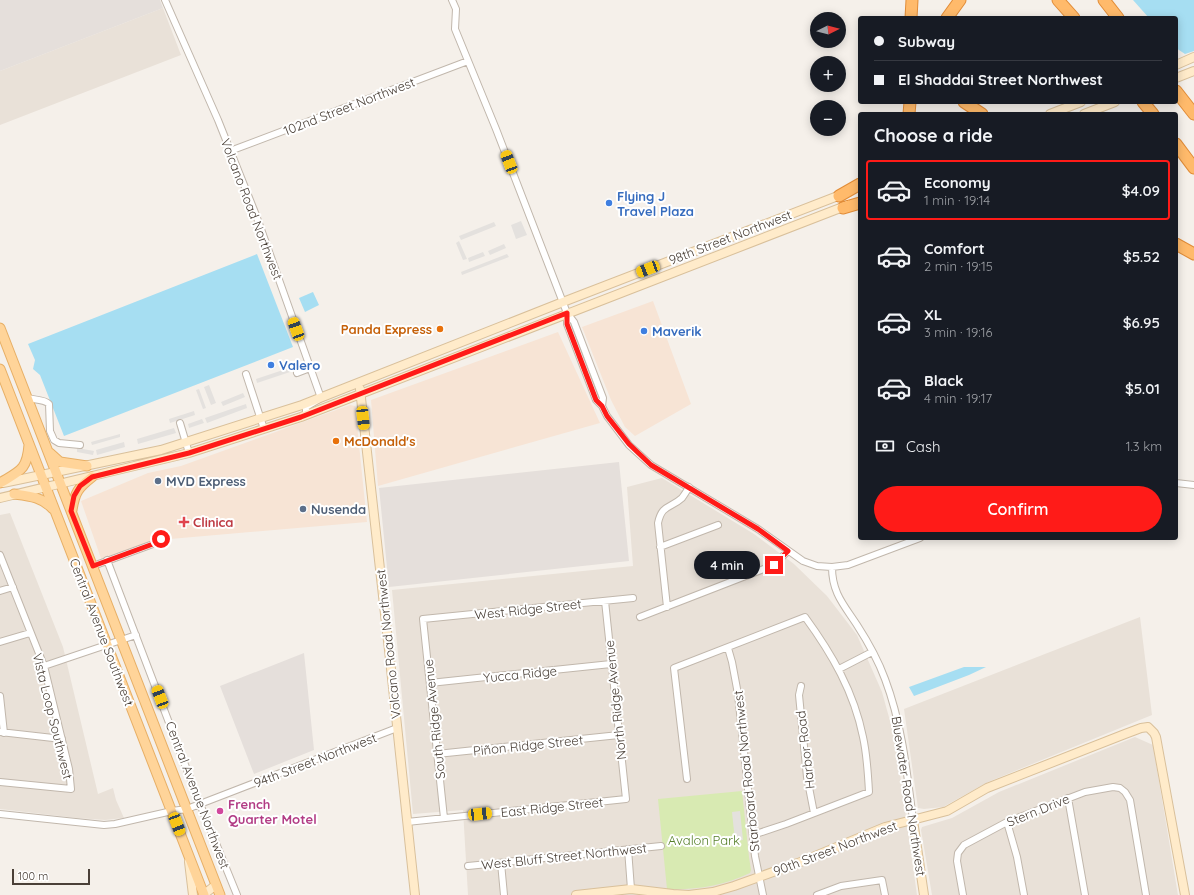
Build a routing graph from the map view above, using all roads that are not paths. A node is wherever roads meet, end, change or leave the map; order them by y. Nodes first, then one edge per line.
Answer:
1 (166, 0) edge
2 (452, 0) edge
3 (912, 0) edge
4 (960, 0) edge
5 (1058, 0) edge
6 (1068, 0) edge
7 (1104, 0) edge
8 (911, 16) edge
9 (948, 16) edge
10 (1072, 16) edge
11 (1080, 16) edge
12 (1116, 16) edge
13 (1194, 58) edge
14 (468, 61) junction
15 (1178, 63) edge
16 (1192, 72) edge
17 (1178, 77) edge
18 (1178, 94) edge
19 (967, 104) edge
20 (1076, 104) edge
21 (1110, 104) edge
22 (1145, 104) edge
23 (979, 112) edge
24 (1055, 112) edge
25 (1089, 112) edge
26 (1151, 112) edge
27 (1194, 114) edge
28 (1178, 147) edge
29 (230, 151) junction
30 (1194, 168) edge
31 (858, 185) edge
32 (858, 189) edge
33 (839, 196) junction
34 (858, 203) edge
35 (843, 208) joint
36 (1178, 245) edge
37 (1194, 254) edge
38 (563, 302) junction
39 (567, 313) junction
40 (0, 328) edge
41 (310, 368) junction
42 (394, 368) junction
43 (0, 369) edge
44 (297, 373) dead end
45 (246, 374) dead end
46 (342, 390) junction
47 (360, 394) junction
48 (27, 398) junction
49 (321, 398) junction
50 (306, 411) junction
51 (260, 419) junction
52 (180, 423) dead end
53 (264, 429) junction
54 (29, 442) junction
55 (186, 443) junction
56 (80, 445) dead end
57 (48, 450) junction
58 (189, 453) junction
59 (87, 466) junction
60 (56, 471) junction
61 (41, 475) junction
62 (92, 477) junction
63 (0, 483) edge
64 (61, 483) junction
65 (1178, 483) edge
66 (1194, 485) edge
67 (46, 487) junction
68 (689, 487) junction
69 (14, 494) junction
70 (0, 498) edge
71 (71, 511) junction
72 (55, 512) junction
73 (718, 524) dead end
74 (161, 539) dead end
75 (915, 540) edge
76 (660, 547) junction
77 (788, 551) junction
78 (0, 555) edge
79 (107, 560) junction
80 (93, 566) junction
81 (832, 567) junction
82 (13, 587) junction
83 (0, 591) edge
84 (634, 598) dead end
85 (605, 601) junction
86 (667, 607) junction
87 (640, 617) dead end
88 (423, 619) joint
89 (30, 634) junction
90 (136, 635) junction
91 (122, 641) junction
92 (0, 642) edge
93 (108, 645) junction
94 (728, 648) junction
95 (872, 652) junction
96 (611, 664) junction
97 (44, 666) junction
98 (839, 669) junction
99 (430, 683) junction
100 (801, 686) dead end
101 (0, 696) edge
102 (397, 728) junction
103 (2, 733) edge
104 (619, 735) junction
105 (62, 738) junction
106 (437, 754) junction
107 (687, 779) dead end
108 (0, 782) edge
109 (1068, 798) junction
110 (626, 799) joint
111 (200, 804) junction
112 (187, 809) junction
113 (172, 810) junction
114 (814, 813) junction
115 (0, 814) edge
116 (444, 818) junction
117 (913, 820) junction
118 (407, 822) junction
119 (1007, 822) junction
120 (753, 834) junction
121 (661, 846) dead end
122 (628, 849) junction
123 (188, 853) junction
124 (501, 863) junction
125 (468, 866) dead end
126 (759, 877) junction
127 (216, 885) junction
128 (636, 892) edge
129 (821, 894) edge
130 (192, 895) edge
131 (204, 895) edge
132 (220, 895) edge
133 (237, 895) edge
134 (415, 895) edge
135 (504, 895) edge
136 (576, 895) edge
137 (763, 895) edge
138 (885, 895) edge
139 (924, 895) edge
140 (963, 895) edge
141 (1024, 895) edge
142 (1085, 895) edge
143 (1146, 895) edge
144 (1185, 895) edge

1 - 29 street, Volcano Road Northwest
2 - 14 street
3 - 8 highway
4 - 9 highway
5 - 10 highway
6 - 11 highway
7 - 12 highway
13 - 15 main road
14 - 29 street, 102nd Street Northwest
14 - 38 street
16 - 17 main road
18 - 27 highway
19 - 23 highway
20 - 24 main road
21 - 25 main road
22 - 26 highway
28 - 30 highway
29 - 41 street, Volcano Road Northwest
31 - 33 highway
32 - 33 main road, 98th Street Northwest
33 - 38 main road, 98th Street Northwest
34 - 35 highway
35 - 39 main road, 98th Street Northwest
36 - 37 highway
38 - 39 street
38 - 42 main road, 98th Street Northwest
39 - 47 main road, 98th Street Northwest
39 - 68 street
40 - 48 main road, Central Avenue Northwest
41 - 44 street
41 - 49 street, Volcano Road Northwest
42 - 46 main road, 98th Street Northwest
42 - 47 main road
43 - 54 main road, Central Avenue Southwest
45 - 51 street
46 - 49 main road, 98th Street Northwest
46 - 50 main road
47 - 50 main road, 98th Street Northwest
47 - 102 main road, Volcano Road Northwest
48 - 56 street
48 - 57 main road, Central Avenue Northwest
49 - 50 street
49 - 51 main road, 98th Street Northwest
50 - 53 main road, 98th Street Northwest
51 - 53 street
51 - 55 main road, 98th Street Northwest
52 - 55 street
53 - 58 main road, 98th Street Northwest
54 - 61 main road, Central Avenue Southwest
54 - 63 main road
55 - 58 street
55 - 59 main road, 98th Street Northwest
57 - 59 main road
57 - 60 main road, Central Avenue Northwest
58 - 62 main road, 98th Street Northwest
59 - 60 main road, 98th Street Northwest
60 - 61 main road, 98th Street Northwest
60 - 64 main road, Central Avenue Northwest
61 - 63 main road, 98th Street Northwest
61 - 67 main road, Central Avenue Southwest
62 - 64 main road, 98th Street Northwest
62 - 71 main road
64 - 67 main road, 98th Street Northwest
64 - 71 main road, Central Avenue Northwest
65 - 66 street
67 - 69 main road, 98th Street Northwest
67 - 72 main road, Central Avenue Southwest
68 - 76 street
68 - 77 street
69 - 70 main road, 98th Street Northwest
69 - 72 main road
71 - 80 main road, Central Avenue Northwest
72 - 93 main road, Central Avenue Southwest
73 - 76 street
74 - 79 street
75 - 81 street
76 - 86 street
77 - 81 street
77 - 86 street
78 - 82 street, Vista Loop Southwest
79 - 80 street
79 - 90 street, Central Avenue Northwest
80 - 91 main road, Central Avenue Northwest
81 - 95 street, Bluewater Road Northwest
82 - 83 street
82 - 89 street, Vista Loop Southwest
84 - 85 street, West Ridge Street
85 - 88 street, West Ridge Street
85 - 96 street, North Ridge Avenue
86 - 87 street
88 - 99 street, South Ridge Avenue
89 - 92 street
89 - 97 street, Vista Loop Southwest
90 - 91 street
90 - 111 street, Central Avenue Northwest
91 - 93 street
91 - 112 main road, Central Avenue Northwest
93 - 97 street
93 - 113 main road, Central Avenue Southwest
94 - 98 street
94 - 107 street
94 - 120 street, Starboard Road Northwest
95 - 98 street
95 - 117 street, Bluewater Road Northwest
96 - 99 street, Yucca Ridge
96 - 104 street, North Ridge Avenue
97 - 105 street, Vista Loop Southwest
98 - 114 street
99 - 106 street, South Ridge Avenue
100 - 114 street, Harbor Road
101 - 103 street
102 - 111 street, 94th Street Northwest
102 - 118 main road, Volcano Road Northwest
103 - 105 street
104 - 106 street, Piñon Ridge Street
104 - 110 street, North Ridge Avenue
105 - 108 street, Vista Loop Southwest
106 - 116 street, South Ridge Avenue
109 - 119 street, Stern Drive
109 - 142 street
109 - 143 street, Stern Drive
110 - 116 street, East Ridge Street
111 - 112 street, 94th Street Northwest
111 - 133 street, Central Avenue Northwest
112 - 113 street, 94th Street Northwest
112 - 127 main road, Central Avenue Northwest
113 - 115 street, 94th Street Northwest
113 - 123 main road, Central Avenue Southwest
114 - 120 street
116 - 118 street, East Ridge Street
117 - 126 main road, 90th Street Northwest
117 - 139 main road, Bluewater Road Northwest
117 - 144 main road, 90th Street Northwest
118 - 134 main road, Volcano Road Northwest
119 - 140 street, Stern Drive
119 - 141 street
120 - 126 street, Starboard Road Northwest
121 - 122 street, West Bluff Street Northwest
122 - 124 street, West Bluff Street Northwest
122 - 128 street
123 - 130 main road
123 - 131 main road, Central Avenue Southwest
124 - 125 street, West Bluff Street Northwest
124 - 135 street
126 - 128 main road, 90th Street Northwest
126 - 137 street, Starboard Road Northwest
127 - 131 main road
127 - 132 main road, Central Avenue Northwest
128 - 136 main road, 90th Street Northwest
129 - 138 street

